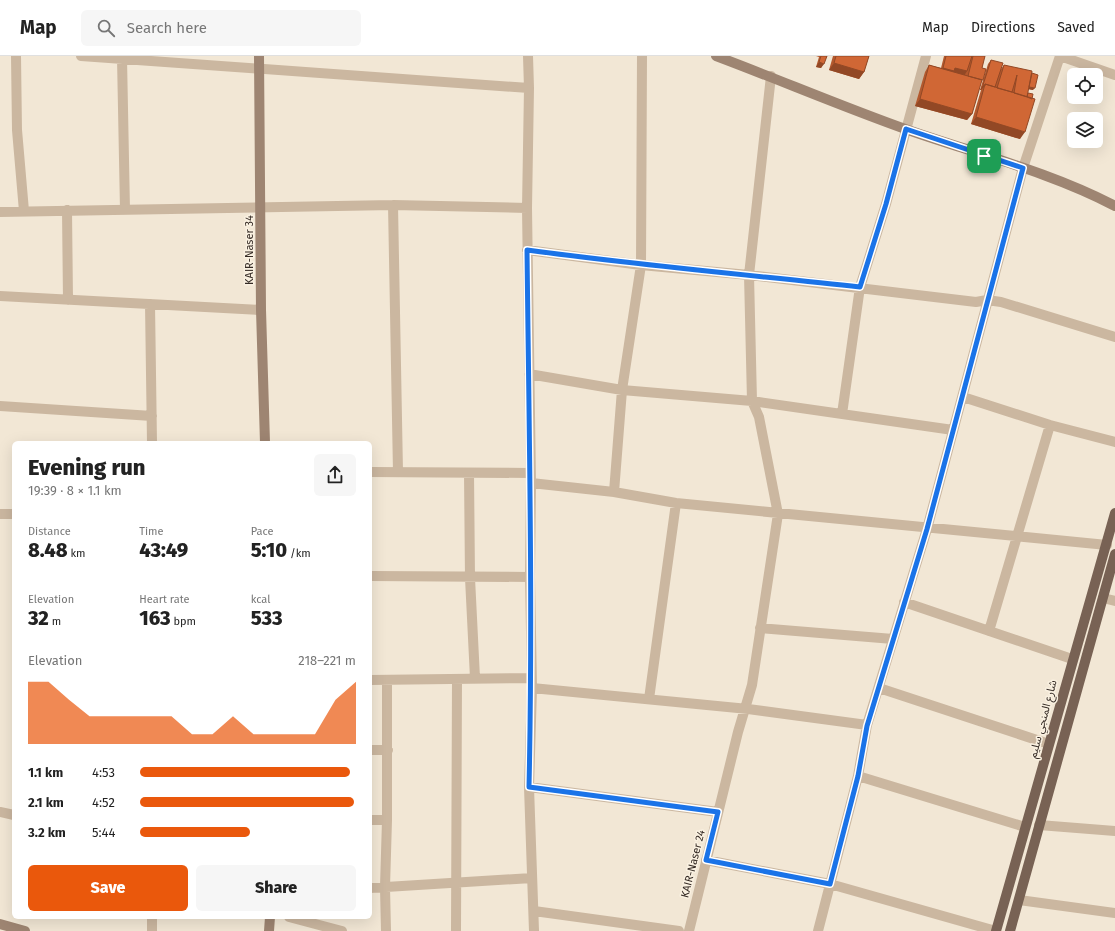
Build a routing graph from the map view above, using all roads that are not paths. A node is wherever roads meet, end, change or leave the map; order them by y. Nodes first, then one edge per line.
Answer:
1 (16, 56) edge
2 (81, 56) edge
3 (259, 56) edge
4 (528, 56) edge
5 (642, 56) edge
6 (716, 56) edge
7 (926, 56) edge
8 (1060, 56) edge
9 (122, 58) junction
10 (260, 69) junction
11 (1115, 75) edge
12 (771, 76) junction
13 (529, 88) junction
14 (906, 129) junction
15 (1023, 168) junction
16 (1095, 195) junction
17 (1115, 200) edge
18 (393, 205) junction
19 (1115, 206) edge
20 (261, 208) junction
21 (526, 208) junction
22 (67, 210) junction
23 (125, 210) junction
24 (24, 211) junction
25 (0, 212) edge
26 (527, 250) junction
27 (640, 265) junction
28 (749, 275) junction
29 (860, 287) junction
30 (0, 296) edge
31 (68, 300) junction
32 (987, 300) junction
33 (150, 304) junction
34 (261, 310) junction
35 (1115, 337) edge
36 (529, 374) junction
37 (622, 390) junction
38 (963, 397) junction
39 (752, 401) junction
40 (0, 406) edge
41 (842, 414) junction
42 (152, 416) junction
43 (1050, 425) junction
44 (953, 430) junction
45 (152, 441) edge
46 (265, 441) edge
47 (1115, 442) edge
48 (372, 472) edge
49 (398, 472) junction
50 (469, 473) junction
51 (530, 478) junction
52 (614, 492) junction
53 (676, 503) junction
54 (1115, 513) edge
55 (0, 514) edge
56 (12, 514) edge
57 (778, 514) junction
58 (927, 529) junction
59 (1017, 537) junction
60 (1107, 544) junction
61 (1115, 554) edge
62 (372, 576) edge
63 (530, 577) junction
64 (470, 578) junction
65 (1103, 598) junction
66 (1115, 601) edge
67 (904, 602) junction
68 (760, 628) junction
69 (989, 631) junction
70 (893, 639) junction
71 (1072, 659) junction
72 (475, 678) junction
73 (531, 678) junction
74 (457, 679) junction
75 (372, 680) edge
76 (387, 681) junction
77 (532, 688) junction
78 (879, 688) junction
79 (649, 699) junction
80 (744, 709) junction
81 (867, 726) junction
82 (1049, 744) junction
83 (372, 750) edge
84 (388, 750) junction
85 (858, 776) junction
86 (529, 787) junction
87 (0, 812) edge
88 (718, 812) junction
89 (12, 815) edge
90 (372, 820) edge
91 (387, 820) junction
92 (1039, 825) junction
93 (1025, 827) junction
94 (1115, 831) edge
95 (706, 860) junction
96 (532, 878) junction
97 (457, 881) junction
98 (830, 884) junction
99 (384, 887) junction
100 (372, 888) edge
101 (1019, 900) junction
102 (534, 911) junction
103 (1115, 913) edge
104 (152, 919) edge
105 (270, 919) edge
106 (297, 919) edge
107 (0, 924) edge
108 (25, 931) edge
109 (152, 931) edge
110 (269, 931) edge
111 (342, 931) edge
112 (386, 931) edge
113 (456, 931) edge
114 (534, 931) edge
115 (679, 931) edge
116 (689, 931) edge
117 (818, 931) edge
118 (996, 931) edge
119 (1010, 931) edge

1 - 24 street
2 - 9 street
3 - 10 street, KAIR-Naser 34
4 - 13 street
5 - 27 street
6 - 12 street
7 - 14 street
8 - 11 street
8 - 15 street
9 - 10 street
9 - 23 street
10 - 13 street
10 - 20 street, KAIR-Naser 34
12 - 14 street
12 - 28 street
13 - 21 street
14 - 15 street
14 - 29 street
15 - 16 street
15 - 32 street
16 - 17 street
16 - 19 street
18 - 20 street
18 - 21 street
18 - 49 street
20 - 23 street
20 - 34 street, KAIR-Naser 34
21 - 26 street
22 - 23 street
22 - 24 street
22 - 31 street
24 - 25 street
26 - 27 street
26 - 36 street
27 - 28 street
27 - 37 street
28 - 29 street
28 - 39 street
29 - 32 street
29 - 41 street
30 - 31 street
31 - 33 street
32 - 35 street
32 - 38 street
33 - 34 street
33 - 42 street
34 - 46 street, KAIR-Naser 34
36 - 37 street
36 - 51 street
37 - 39 street
37 - 52 street
38 - 43 street
38 - 44 street
39 - 41 street
39 - 57 street
40 - 42 street
41 - 44 street
42 - 45 street
43 - 47 street
43 - 59 street
44 - 58 street
48 - 49 street
49 - 50 street
50 - 51 street
50 - 64 street
51 - 52 street
51 - 63 street
52 - 53 street
53 - 57 street
53 - 79 street
54 - 60 main road, شارع المنجي سليم
55 - 56 street
57 - 58 street
57 - 68 street, KAIR-Naser 24
58 - 59 street
58 - 67 street
59 - 60 street
59 - 69 street
60 - 71 main road, شارع المنجي سليم
61 - 65 main road
62 - 64 street
63 - 64 street
63 - 73 street
64 - 72 street
65 - 66 street
65 - 92 main road
67 - 69 street
67 - 70 street
68 - 70 street
68 - 80 street, KAIR-Naser 24
69 - 71 street
70 - 78 street
71 - 82 main road, شارع المنجي سليم
72 - 73 street
72 - 74 street
73 - 77 street
74 - 76 street
74 - 97 street
75 - 76 street
76 - 84 street
77 - 79 street
77 - 86 street
78 - 81 street
78 - 82 street
79 - 80 street
80 - 81 street
80 - 88 street, KAIR-Naser 24
81 - 85 street
82 - 93 main road, شارع المنجي سليم
83 - 84 street
84 - 91 street
85 - 93 street
85 - 98 street
86 - 88 street
86 - 96 street
87 - 89 street
88 - 95 street, KAIR-Naser 24
90 - 91 street
91 - 99 street
92 - 94 street
92 - 101 main road
93 - 118 main road, شارع المنجي سليم
95 - 98 street
95 - 116 street, KAIR-Naser 24
96 - 97 street
96 - 102 street
97 - 99 street
97 - 113 street
98 - 117 street
98 - 118 street
99 - 100 street
99 - 112 street
101 - 103 street
101 - 119 main road
102 - 114 street
102 - 115 street
104 - 109 street
105 - 110 street
106 - 111 street
107 - 108 street

